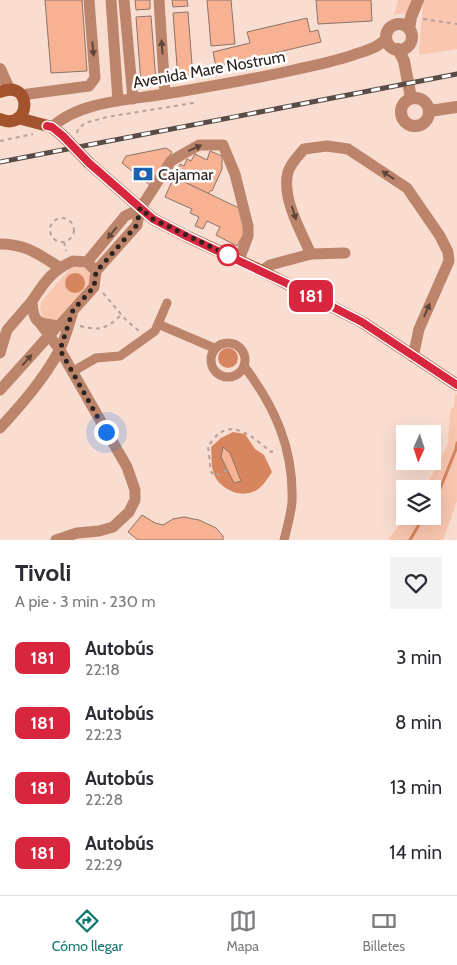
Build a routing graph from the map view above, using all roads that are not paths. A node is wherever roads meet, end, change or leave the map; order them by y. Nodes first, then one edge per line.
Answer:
1 (88, 0) edge
2 (111, 0) edge
3 (124, 0) edge
4 (159, 0) edge
5 (418, 0) edge
6 (407, 23) junction
7 (396, 46) junction
8 (116, 67) junction
9 (130, 67) junction
10 (0, 69) edge
11 (4, 90) edge
12 (165, 94) junction
13 (21, 95) junction
14 (411, 98) junction
15 (133, 99) junction
16 (118, 101) junction
17 (457, 107) edge
18 (430, 111) junction
19 (20, 115) junction
20 (0, 119) edge
21 (50, 127) junction
22 (0, 132) edge
23 (140, 208) junction
24 (0, 244) edge
25 (345, 253) dead end
26 (312, 254) junction
27 (239, 260) junction
28 (87, 262) junction
29 (59, 267) junction
30 (262, 271) junction
31 (96, 272) junction
32 (32, 301) junction
33 (167, 303) dead end
34 (73, 310) junction
35 (40, 323) junction
36 (158, 324) junction
37 (59, 326) junction
38 (49, 335) junction
39 (214, 348) junction
40 (60, 350) junction
41 (0, 353) edge
42 (413, 357) junction
43 (244, 366) junction
44 (72, 372) junction
45 (457, 385) edge
46 (0, 390) edge
47 (0, 428) edge
48 (56, 540) edge
49 (284, 540) edge

1 -> 13 street
2 - 8 street
3 - 9 street
12 -> 4 street
5 - 6 street
6 - 7 street
6 - 7 street
7 - 12 street, Avenida Mare Nostrum
7 - 14 street
8 - 9 street
8 - 16 street
9 - 15 street
10 - 11 street
11 - 13 main road
12 - 15 street, Avenida Mare Nostrum
13 - 19 main road
14 - 18 street
14 - 18 street
15 - 16 street, Avenida Mare Nostrum
16 - 21 street, Avenida Mare Nostrum
17 - 18 street
19 - 20 main road
19 - 21 main road
19 - 22 main road
21 - 23 main road, bridge
23 - 27 main road
23 -> 27 street
23 -> 28 street
23 - 31 street
24 - 29 street
25 - 26 street
26 - 30 street
42 -> 26 street
27 - 30 main road
28 - 29 street
28 - 31 street
29 - 32 street
30 - 42 main road
31 - 34 street
32 - 35 street
32 - 41 street
33 - 36 street
34 - 37 street
34 - 40 street
35 - 37 street
35 - 38 street
36 - 39 street
36 - 44 street
37 - 38 street
38 - 40 street
46 -> 38 street
39 - 43 street
39 - 43 street
40 - 44 street
40 - 47 street
42 - 45 main road
43 - 49 street
44 - 48 street

